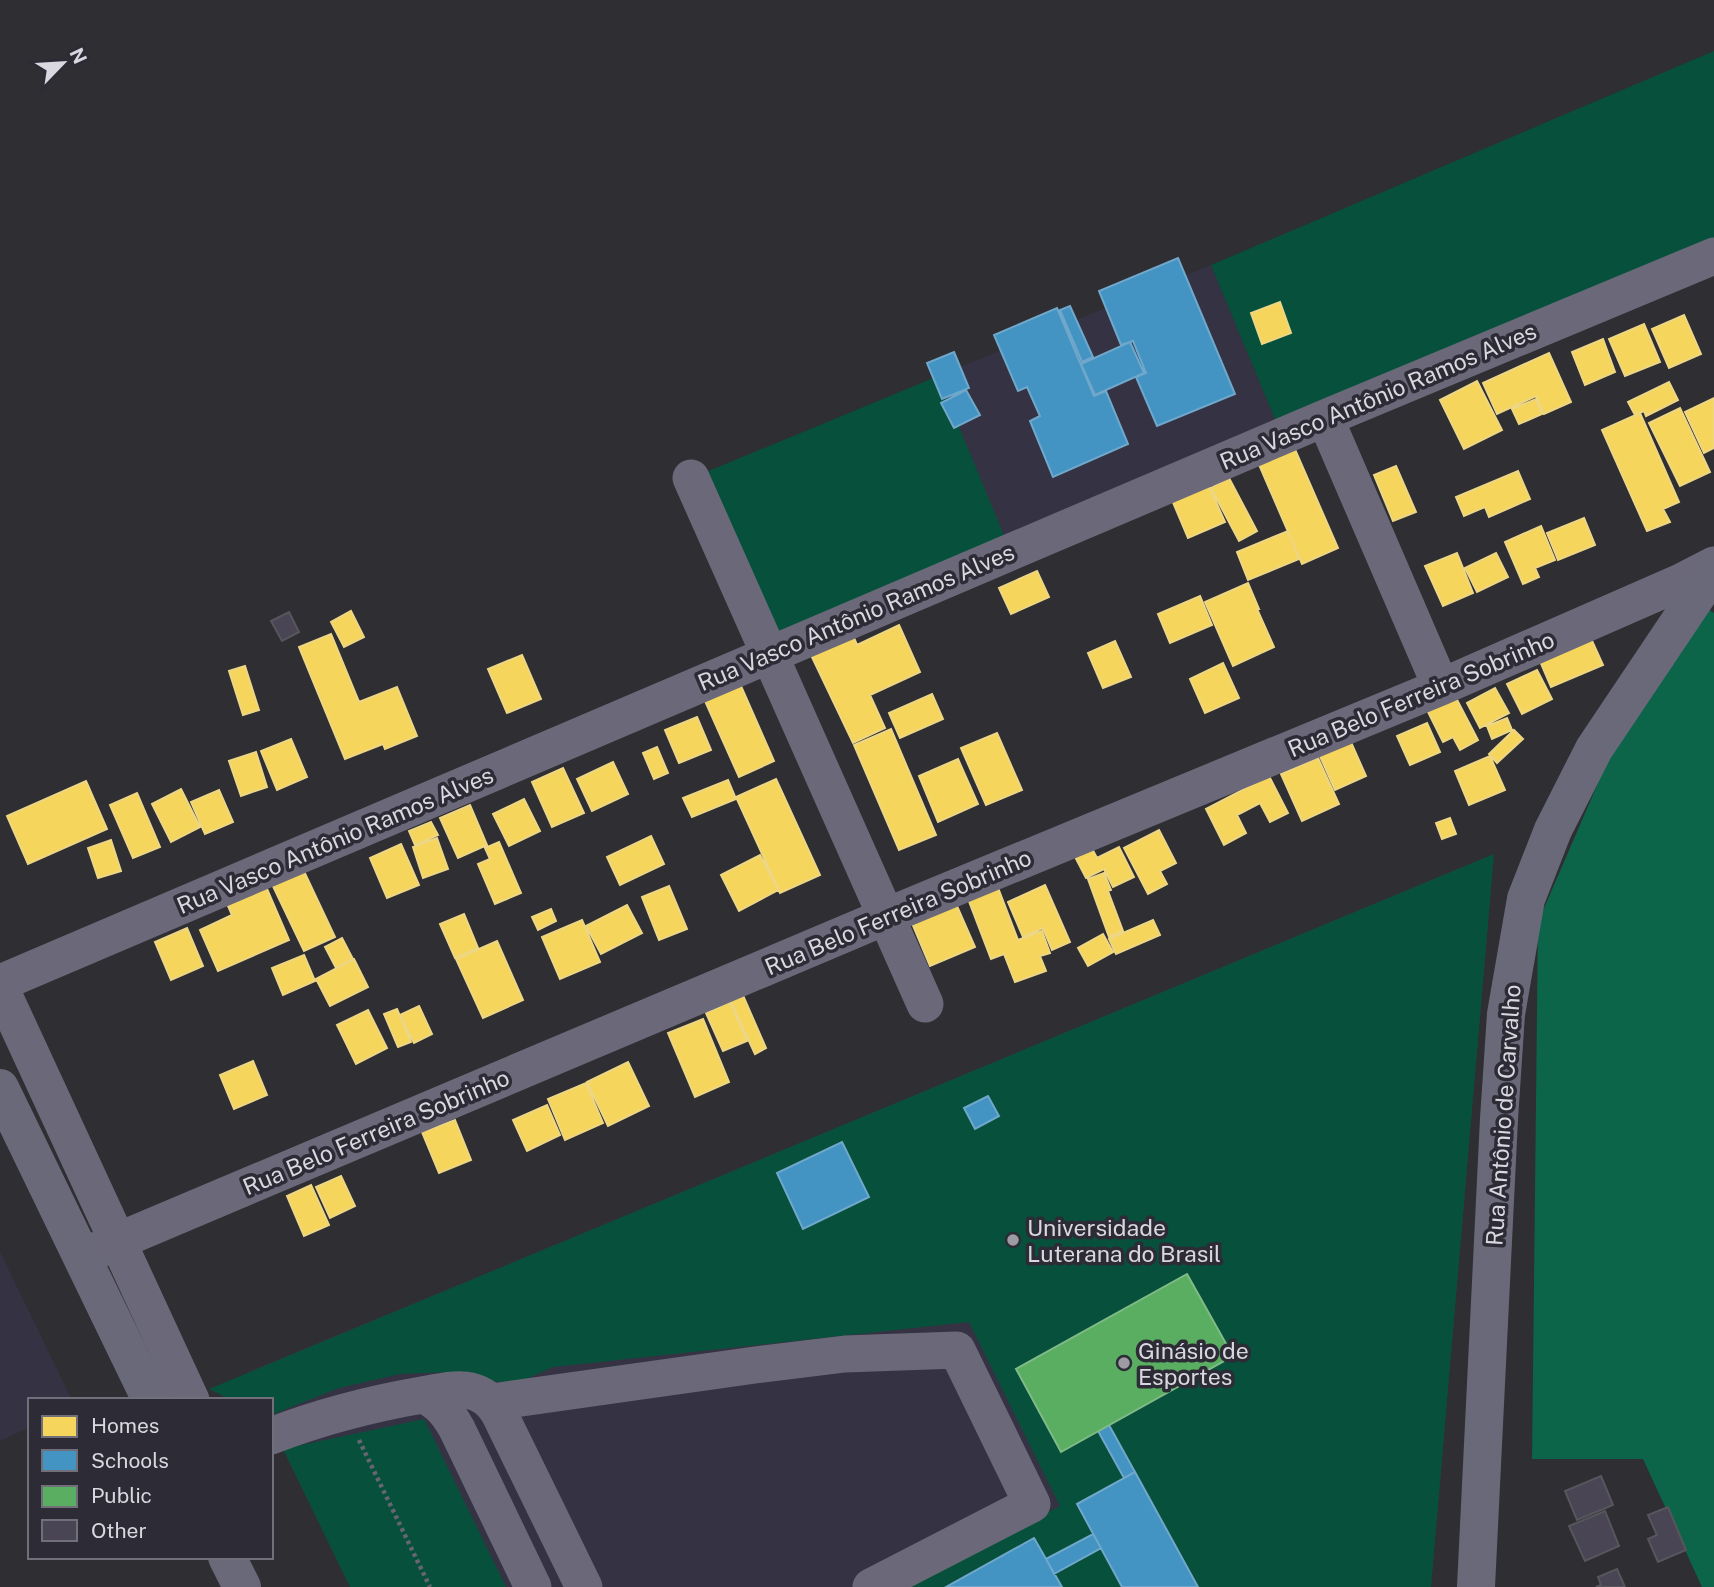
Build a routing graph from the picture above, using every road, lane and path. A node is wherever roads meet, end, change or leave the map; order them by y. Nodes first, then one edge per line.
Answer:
1 (1714, 256) edge
2 (1325, 418) junction
3 (691, 478) dead end
4 (1714, 567) edge
5 (768, 655) junction
6 (1441, 687) junction
7 (887, 916) junction
8 (0, 985) edge
9 (925, 1004) dead end
10 (0, 1088) edge
11 (118, 1241) junction
12 (82, 1258) junction
13 (424, 1395) junction
14 (150, 1398) edge
15 (190, 1398) edge
16 (492, 1402) junction
17 (355, 1433) dead end
18 (273, 1435) edge
19 (228, 1559) edge
20 (242, 1587) edge
21 (430, 1587) edge
22 (533, 1587) edge
23 (584, 1587) edge
24 (871, 1587) edge
25 (1476, 1587) edge

1 - 2 street, Rua Vasco Antônio Ramos Alves
2 - 5 street, Rua Vasco Antônio Ramos Alves
2 - 6 street
3 - 5 street
4 - 6 street, Rua Belo Ferreira Sobrinho
4 - 25 main road, Rua Antônio de Carvalho
5 - 7 street
5 - 8 street, Rua Vasco Antônio Ramos Alves
6 - 7 street, Rua Belo Ferreira Sobrinho
7 - 9 street
7 - 11 street, Rua Belo Ferreira Sobrinho
8 - 11 street
10 - 12 main road
11 - 12 street, Rua Belo Ferreira Sobrinho
11 - 15 street
12 - 14 main road
13 - 16 street
13 - 18 street
13 - 22 street
16 - 23 street
16 - 24 street
17 - 21 path
19 - 20 main road

